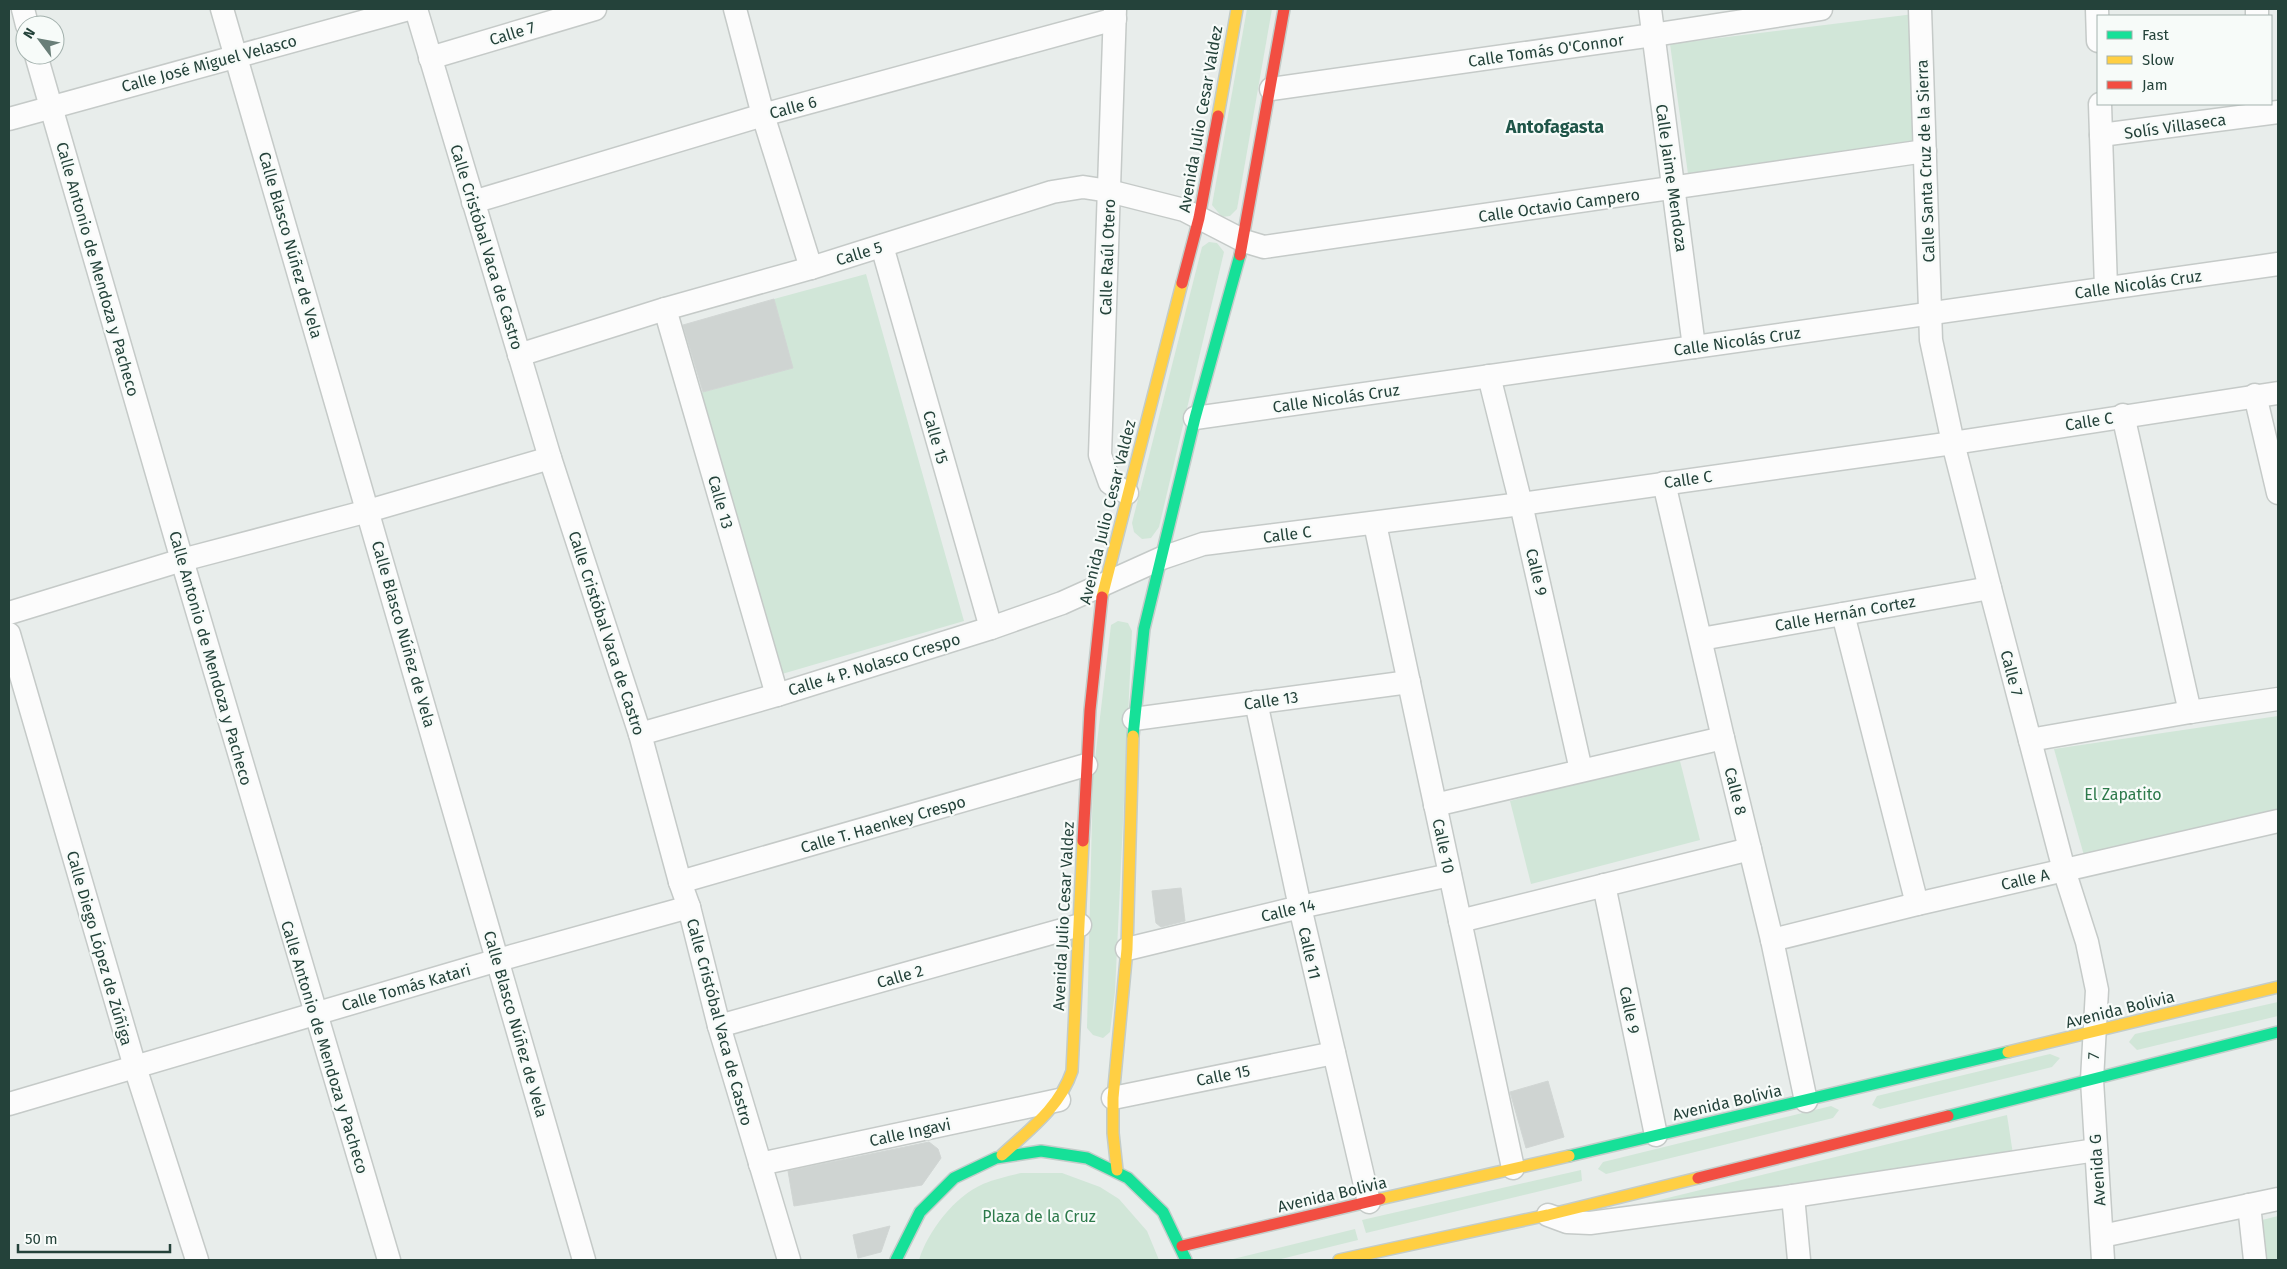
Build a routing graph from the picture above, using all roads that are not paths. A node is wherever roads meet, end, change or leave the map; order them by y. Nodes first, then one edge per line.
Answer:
1 (222, 9) edge
2 (409, 9) edge
3 (416, 9) edge
4 (735, 9) edge
5 (1237, 9) edge
6 (1284, 9) edge
7 (1650, 9) edge
8 (1821, 9) edge
9 (1920, 9) edge
10 (585, 10) edge
11 (1115, 14) edge
12 (1653, 35) junction
13 (236, 56) junction
14 (430, 58) junction
15 (39, 65) edge
16 (1271, 89) junction
17 (2100, 105) edge
18 (51, 106) junction
19 (2267, 110) edge
20 (763, 115) junction
21 (9, 119) edge
22 (2101, 135) junction
23 (1925, 151) junction
24 (1674, 188) junction
25 (1109, 191) junction
26 (473, 202) junction
27 (1199, 218) junction
28 (1244, 241) junction
29 (882, 246) junction
30 (2278, 264) edge
31 (811, 268) junction
32 (2106, 288) junction
33 (665, 309) junction
34 (1931, 313) junction
35 (1694, 347) junction
36 (519, 355) junction
37 (1489, 376) junction
38 (2278, 392) edge
39 (2255, 395) junction
40 (2123, 415) junction
41 (1195, 418) junction
42 (1953, 443) junction
43 (550, 458) junction
44 (1664, 483) junction
45 (1127, 493) junction
46 (2278, 493) edge
47 (1522, 504) junction
48 (368, 511) junction
49 (1375, 524) junction
50 (1162, 558) junction
51 (182, 560) junction
52 (1104, 583) junction
53 (1990, 588) junction
54 (9, 613) edge
55 (1843, 614) junction
56 (991, 628) junction
57 (9, 634) edge
58 (1701, 639) junction
59 (1409, 682) junction
60 (776, 695) junction
61 (2278, 699) edge
62 (1256, 702) junction
63 (2190, 712) junction
64 (1134, 719) junction
65 (640, 734) junction
66 (1723, 738) junction
67 (2030, 740) junction
68 (1086, 765) junction
69 (1581, 770) junction
70 (1435, 804) junction
71 (2278, 821) edge
72 (1750, 850) junction
73 (2064, 870) junction
74 (1450, 875) junction
75 (680, 882) junction
76 (1604, 885) junction
77 (1917, 904) junction
78 (689, 907) junction
79 (1300, 907) junction
80 (1460, 920) junction
81 (1080, 925) junction
82 (1772, 940) junction
83 (1127, 949) junction
84 (498, 960) junction
85 (2278, 987) edge
86 (316, 1014) junction
87 (719, 1026) junction
88 (2095, 1032) junction
89 (2278, 1032) edge
90 (1334, 1053) junction
91 (135, 1067) junction
92 (2092, 1080) junction
93 (1113, 1098) junction
94 (1059, 1100) junction
95 (1806, 1101) junction
96 (9, 1104) edge
97 (1656, 1135) junction
98 (2096, 1150) junction
99 (1002, 1155) junction
100 (760, 1164) junction
101 (1513, 1168) junction
102 (1117, 1170) junction
103 (1793, 1196) junction
104 (2278, 1199) edge
105 (1368, 1202) junction
106 (2249, 1205) junction
107 (1548, 1215) junction
108 (2102, 1236) junction
109 (1182, 1246) junction
110 (1348, 1259) edge
111 (197, 1260) edge
112 (389, 1260) edge
113 (584, 1260) edge
114 (789, 1260) edge
115 (896, 1260) edge
116 (1186, 1260) edge
117 (1799, 1260) edge
118 (2103, 1260) edge
119 (2255, 1260) edge

1 - 13 street, Calle Blasco Núñez de Vela
2 - 13 street, Calle José Miguel Velasco
3 - 14 street, Calle Cristóbal Vaca de Castro
4 - 20 street
5 - 27 main road, Avenida Julio Cesar Valdez
6 - 16 main road
7 - 12 street, Calle Jaime Mendoza
8 - 12 street, Calle Tomás O'Connor
9 - 23 street, Calle Santa Cruz de la Sierra
10 - 14 street, Calle 7
11 - 20 street, Calle 6
11 - 25 street, Calle Raúl Otero
12 - 16 street, Calle Tomás O'Connor
12 - 24 street, Calle Jaime Mendoza
13 - 18 street, Calle José Miguel Velasco
13 - 48 street, Calle Blasco Núñez de Vela
14 - 26 street, Calle Cristóbal Vaca de Castro
15 - 18 street, Calle Antonio de Mendoza y Pacheco
16 - 28 main road
17 - 22 street
18 - 21 street, Calle José Miguel Velasco
18 - 51 street, Calle Antonio de Mendoza y Pacheco
19 - 22 street, Solís Villaseca
20 - 26 street, Calle 6
20 - 31 street
22 - 32 street
23 - 24 street, Calle Octavio Campero
23 - 34 street, Calle Santa Cruz de la Sierra
24 - 28 street, Calle Octavio Campero
24 - 35 street, Calle Jaime Mendoza
25 - 27 street, Calle 5
25 - 29 street, Calle 5
25 - 45 street, Calle Raúl Otero
26 - 36 street, Calle Cristóbal Vaca de Castro
27 - 28 street, Calle Octavio Campero
27 - 45 main road, Avenida Julio Cesar Valdez
28 - 41 main road
29 - 31 street, Calle 5
29 - 56 street, Calle 15
30 - 32 street, Calle Nicolás Cruz
31 - 33 street, Calle 5
32 - 34 street, Calle Nicolás Cruz
33 - 36 street, Calle 5
33 - 60 street, Calle 13
34 - 35 street, Calle Nicolás Cruz
34 - 42 street, Calle 7
35 - 37 street, Calle Nicolás Cruz
36 - 43 street, Calle Cristóbal Vaca de Castro
37 - 41 street, Calle Nicolás Cruz
37 - 47 street, Calle 9
38 - 39 street, Calle C
39 - 40 street, Calle C
39 - 46 street
40 - 42 street, Calle C
40 - 63 street
41 - 50 main road
42 - 44 street, Calle C
42 - 53 street, Calle 7
43 - 48 street
43 - 65 street, Calle Cristóbal Vaca de Castro
44 - 47 street, Calle C
44 - 58 street, Calle 8
45 - 52 main road, Avenida Julio Cesar Valdez
47 - 49 street, Calle C
47 - 69 street, Calle 9
48 - 51 street
48 - 84 street, Calle Blasco Núñez de Vela
49 - 50 street, Calle C
49 - 59 street, Calle 10
50 - 52 street, Calle C
50 - 64 main road
51 - 54 street
51 - 86 street, Calle Antonio de Mendoza y Pacheco
52 - 56 street, Calle 4 P. Nolasco Crespo
52 - 68 main road, Avenida Julio Cesar Valdez
53 - 55 street, Calle Hernán Cortez
53 - 67 street, Calle 7
55 - 58 street, Calle Hernán Cortez
55 - 77 street
56 - 60 street, Calle 4 P. Nolasco Crespo
57 - 91 street, Calle Diego López de Zúñiga
58 - 66 street, Calle 8
59 - 62 street, Calle 13
59 - 70 street, Calle 10
60 - 65 street, Calle 4 P. Nolasco Crespo
61 - 63 street
62 - 64 street, Calle 13
62 - 79 street, Calle 11
63 - 67 street
64 - 83 main road
65 - 75 street, Calle Cristóbal Vaca de Castro
66 - 69 street
66 - 72 street, Calle 8
67 - 73 street, Calle 7
68 - 75 street, Calle T. Haenkey Crespo
68 - 81 main road, Avenida Julio Cesar Valdez
69 - 70 street
70 - 74 street, Calle 10
71 - 73 street, Calle A
72 - 76 street
72 - 82 street, Calle 8
73 - 77 street, Calle A
73 - 88 street, Calle 7
74 - 79 street, Calle 14
74 - 80 street, Calle 10
75 - 78 street, Calle Cristóbal Vaca de Castro
76 - 80 street
76 - 97 street, Calle 9
77 - 82 street, Calle A
78 - 84 street, Calle Tomás Katari
78 - 87 street, Calle Cristóbal Vaca de Castro
79 - 83 street, Calle 14
79 - 90 street, Calle 11
80 - 101 street, Calle 10
81 - 87 street, Calle 2
81 - 94 main road, Avenida Julio Cesar Valdez
82 - 95 street, Calle 8
83 - 93 main road
84 - 86 street, Calle Tomás Katari
84 - 113 street, Calle Blasco Núñez de Vela
85 - 88 main road, Avenida Bolivia
86 - 91 street, Calle Tomás Katari
86 - 112 street, Calle Antonio de Mendoza y Pacheco
87 - 100 street, Calle Cristóbal Vaca de Castro
88 - 92 street, 7
88 - 95 main road, Avenida Bolivia
89 - 92 main road
90 - 93 street, Calle 15
90 - 105 street, Calle 11
91 - 96 street, Calle Tomás Katari
91 - 111 street, Calle Diego López de Zúñiga
92 - 98 street, Avenida G
92 - 107 main road
93 - 102 main road
94 - 99 main road, Avenida Julio Cesar Valdez
94 - 100 street, Calle Ingavi
95 - 97 main road, Avenida Bolivia
97 - 101 main road, Avenida Bolivia
98 - 103 street
98 - 108 street, Avenida G
99 - 102 main road
99 - 115 main road
100 - 114 street, Calle Cristóbal Vaca de Castro
101 - 105 main road, Avenida Bolivia
102 - 109 main road
103 - 107 street
103 - 117 street
104 - 106 street
105 - 109 main road, Avenida Bolivia
106 - 108 street
106 - 119 street
107 - 110 main road
108 - 118 street, Avenida G
109 - 116 main road

